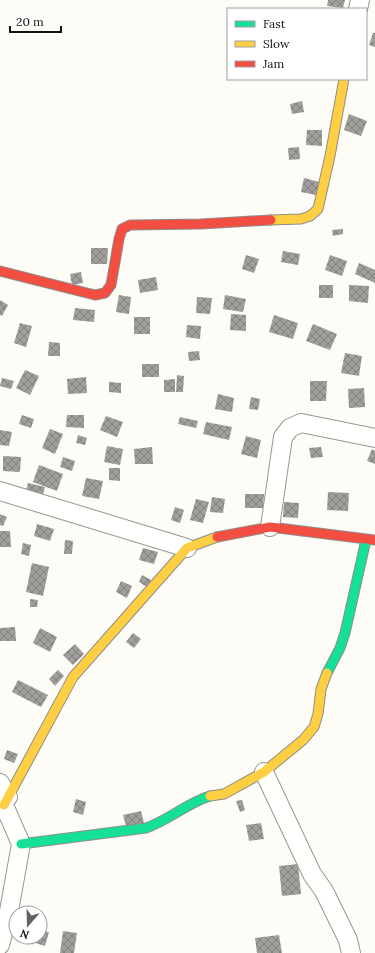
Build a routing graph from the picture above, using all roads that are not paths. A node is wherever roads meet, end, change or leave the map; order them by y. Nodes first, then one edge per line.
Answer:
1 (344, 80) edge
2 (0, 271) edge
3 (375, 438) edge
4 (0, 491) edge
5 (270, 527) junction
6 (370, 540) edge
7 (187, 548) junction
8 (264, 772) junction
9 (3, 798) edge
10 (21, 844) junction
11 (0, 945) edge
12 (351, 953) edge

1 - 2 street
3 - 5 street
4 - 7 street
5 - 6 street
5 - 7 street
6 - 8 street
7 - 9 street
8 - 10 street
8 - 12 street
9 - 10 street
10 - 11 street

